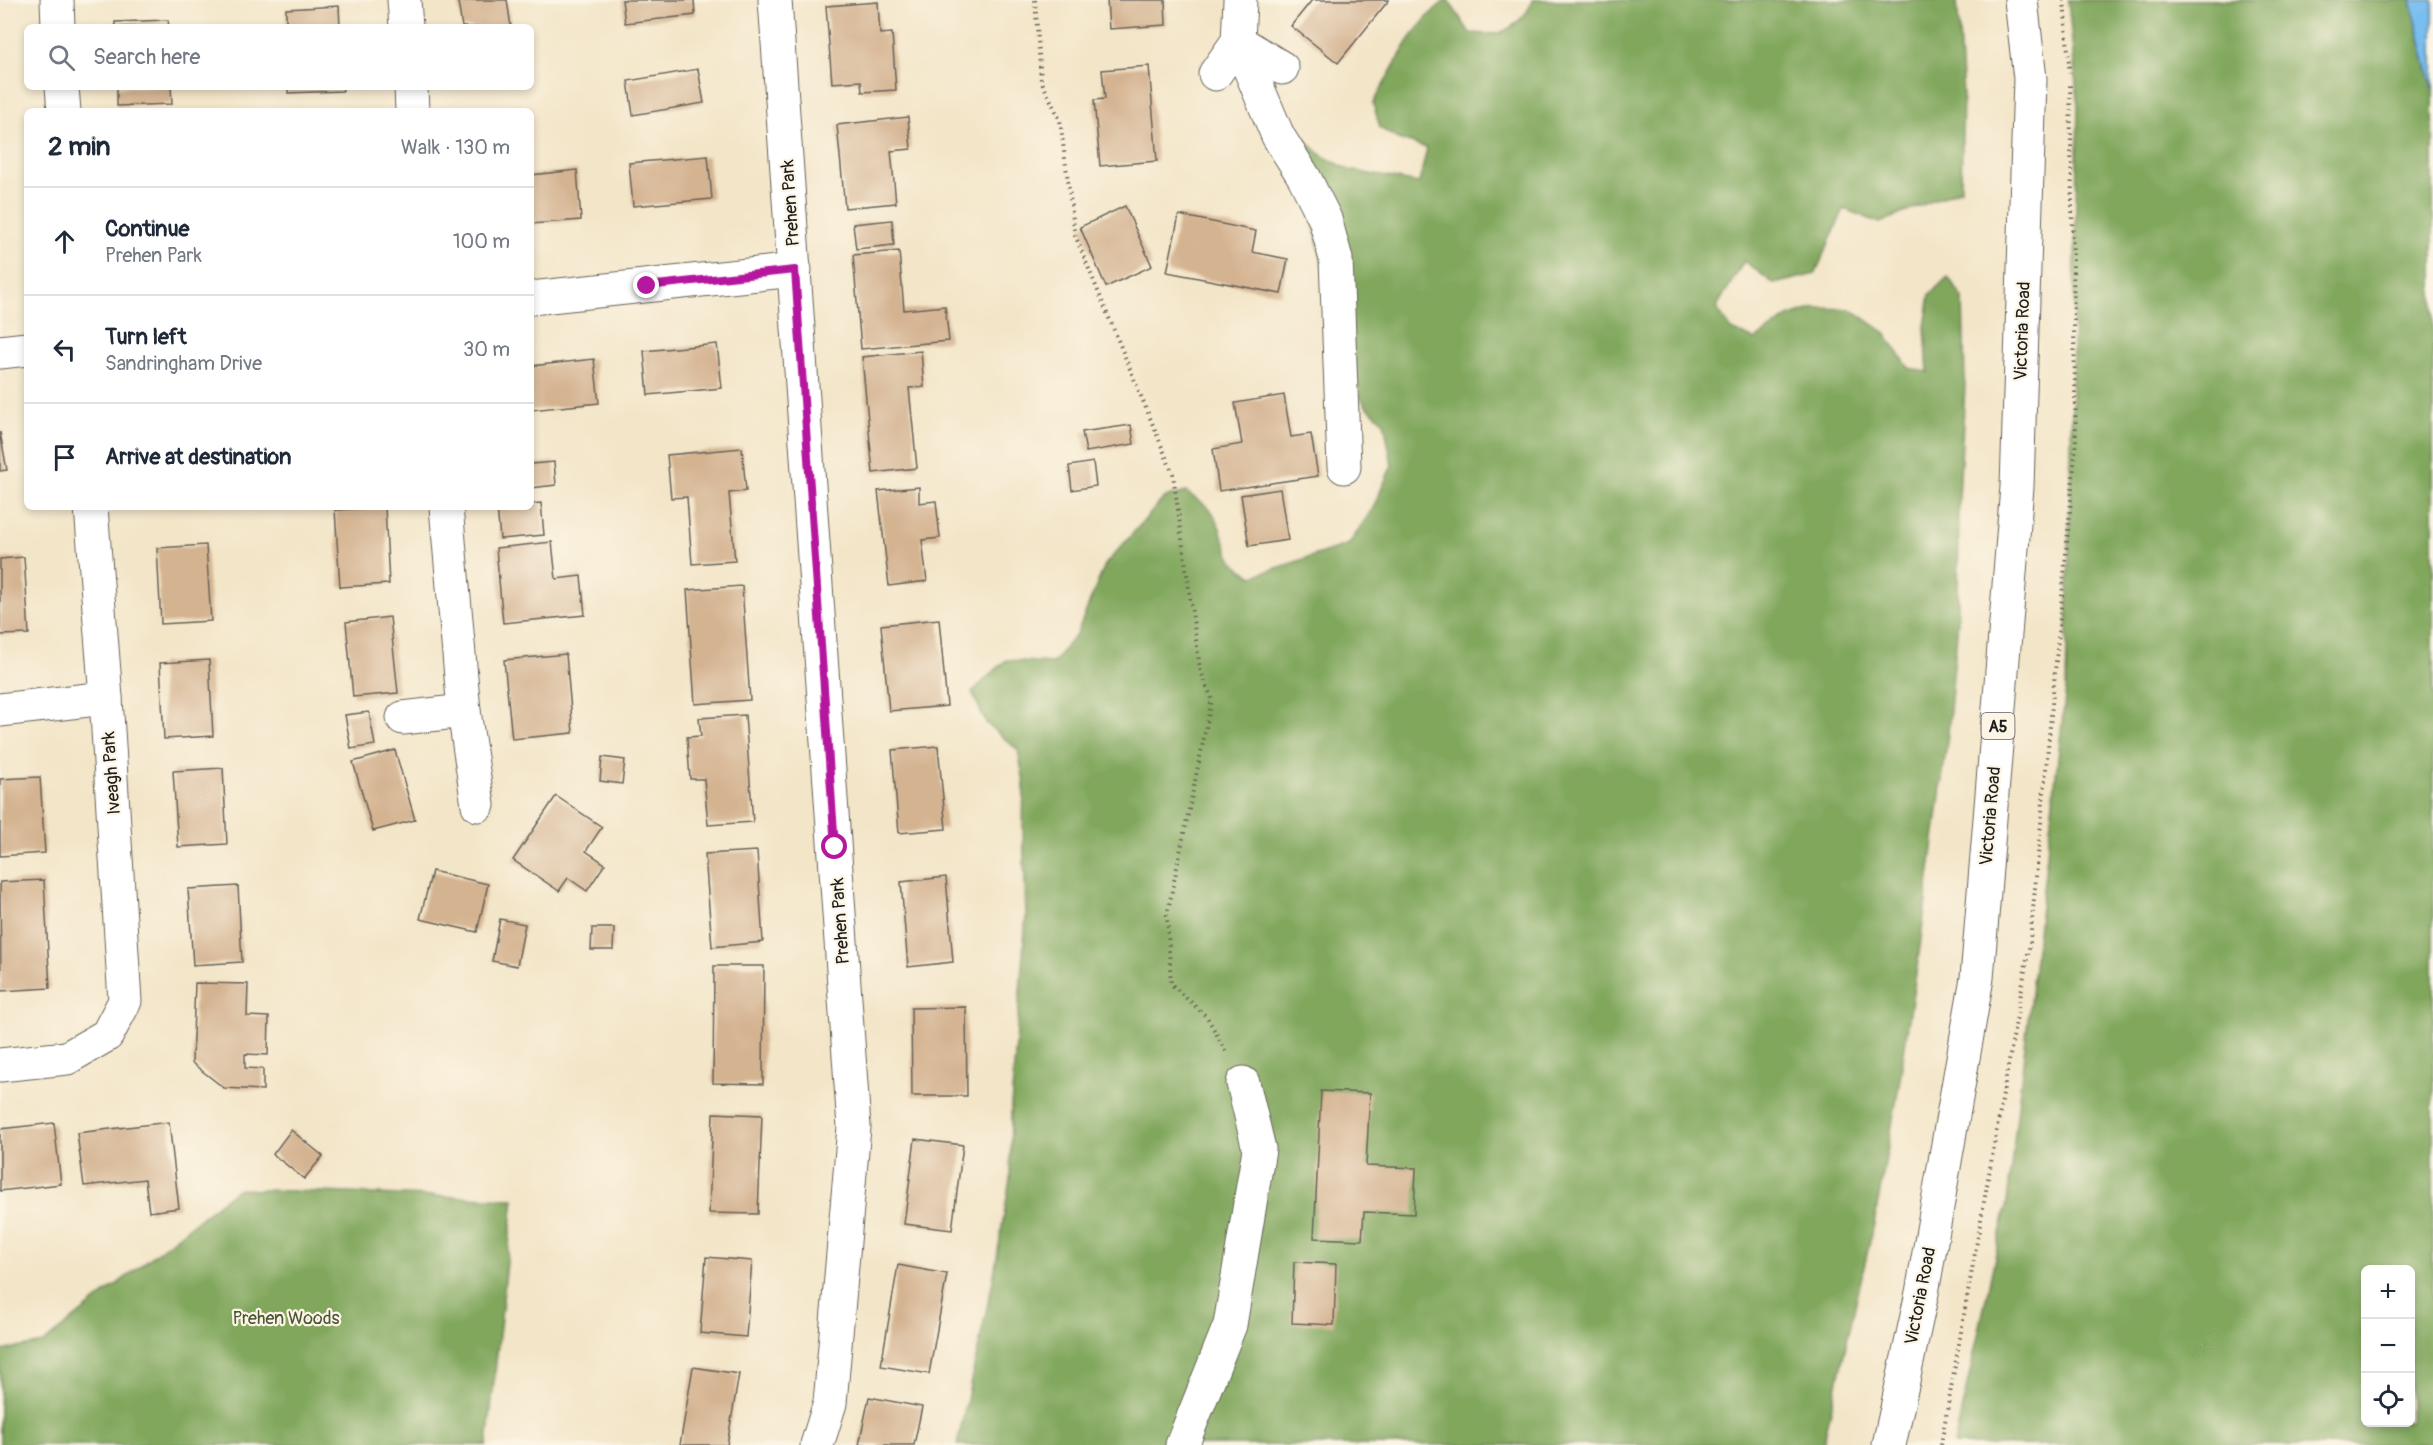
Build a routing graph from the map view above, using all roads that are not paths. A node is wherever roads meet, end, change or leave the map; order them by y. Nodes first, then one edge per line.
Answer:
1 (57, 0) edge
2 (404, 0) edge
3 (776, 0) edge
4 (1240, 0) edge
5 (2021, 0) edge
6 (58, 24) edge
7 (406, 24) edge
8 (1238, 41) junction
9 (1282, 68) dead end
10 (1215, 74) dead end
11 (62, 90) edge
12 (411, 90) edge
13 (64, 108) edge
14 (412, 108) edge
15 (795, 270) junction
16 (534, 298) edge
17 (24, 349) edge
18 (0, 352) edge
19 (1344, 467) dead end
20 (91, 510) edge
21 (446, 510) edge
22 (106, 698) junction
23 (0, 710) edge
24 (464, 711) junction
25 (403, 718) dead end
26 (477, 805) dead end
27 (0, 1065) edge
28 (1243, 1083) road end
29 (817, 1445) edge
30 (1182, 1445) edge
31 (1889, 1445) edge

1 - 6 main road
2 - 7 main road
3 - 15 main road, Prehen Park
4 - 8 main road
5 - 31 main road, Victoria Road / A5
8 - 9 main road
8 - 10 main road
8 - 19 main road
11 - 13 main road
12 - 14 main road
15 - 16 main road
15 - 29 main road, Prehen Park
17 - 18 main road
20 - 22 main road, Iveagh Park
21 - 24 main road
22 - 23 main road
22 - 27 main road, Iveagh Park
24 - 25 main road
24 - 26 main road
28 - 30 main road

